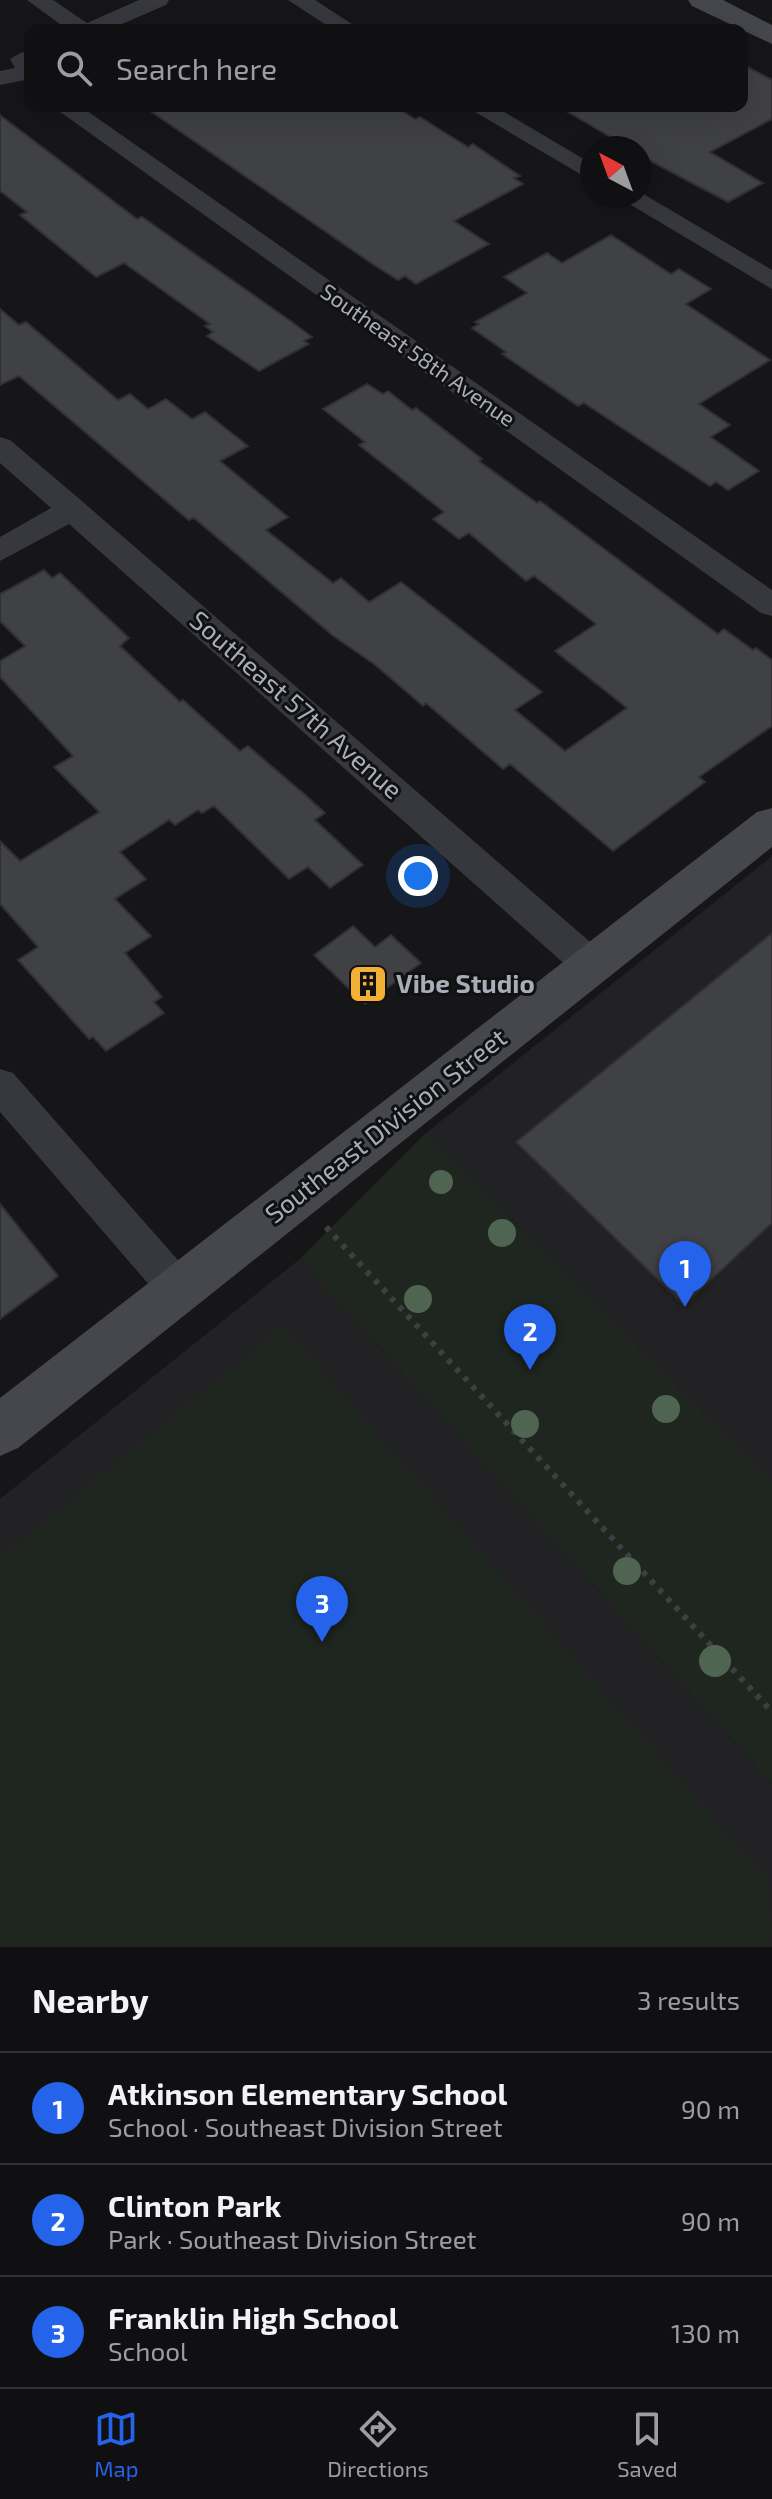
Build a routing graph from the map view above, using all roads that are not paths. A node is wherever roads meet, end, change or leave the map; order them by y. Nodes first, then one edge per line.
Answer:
1 (38, 0) edge
2 (158, 0) edge
3 (299, 0) edge
4 (702, 0) edge
5 (76, 24) edge
6 (100, 24) edge
7 (340, 24) edge
8 (772, 36) edge
9 (73, 112) edge
10 (487, 112) edge
11 (580, 167) edge
12 (649, 208) edge
13 (772, 281) edge
14 (0, 447) edge
15 (73, 509) junction
16 (0, 550) edge
17 (772, 605) edge
18 (772, 824) edge
19 (591, 965) junction
20 (0, 1085) edge
21 (178, 1289) junction
22 (0, 1430) edge

1 - 5 street
2 - 6 street
3 - 7 street
4 - 8 main road
9 - 17 street, Southeast 58th Avenue
10 - 11 street
12 - 13 street
14 - 15 street, Southeast 57th Avenue
15 - 16 street
15 - 19 street, Southeast 57th Avenue
18 - 19 main road, Southeast Division Street
19 - 21 main road, Southeast Division Street
20 - 21 street
21 - 22 main road, Southeast Division Street

